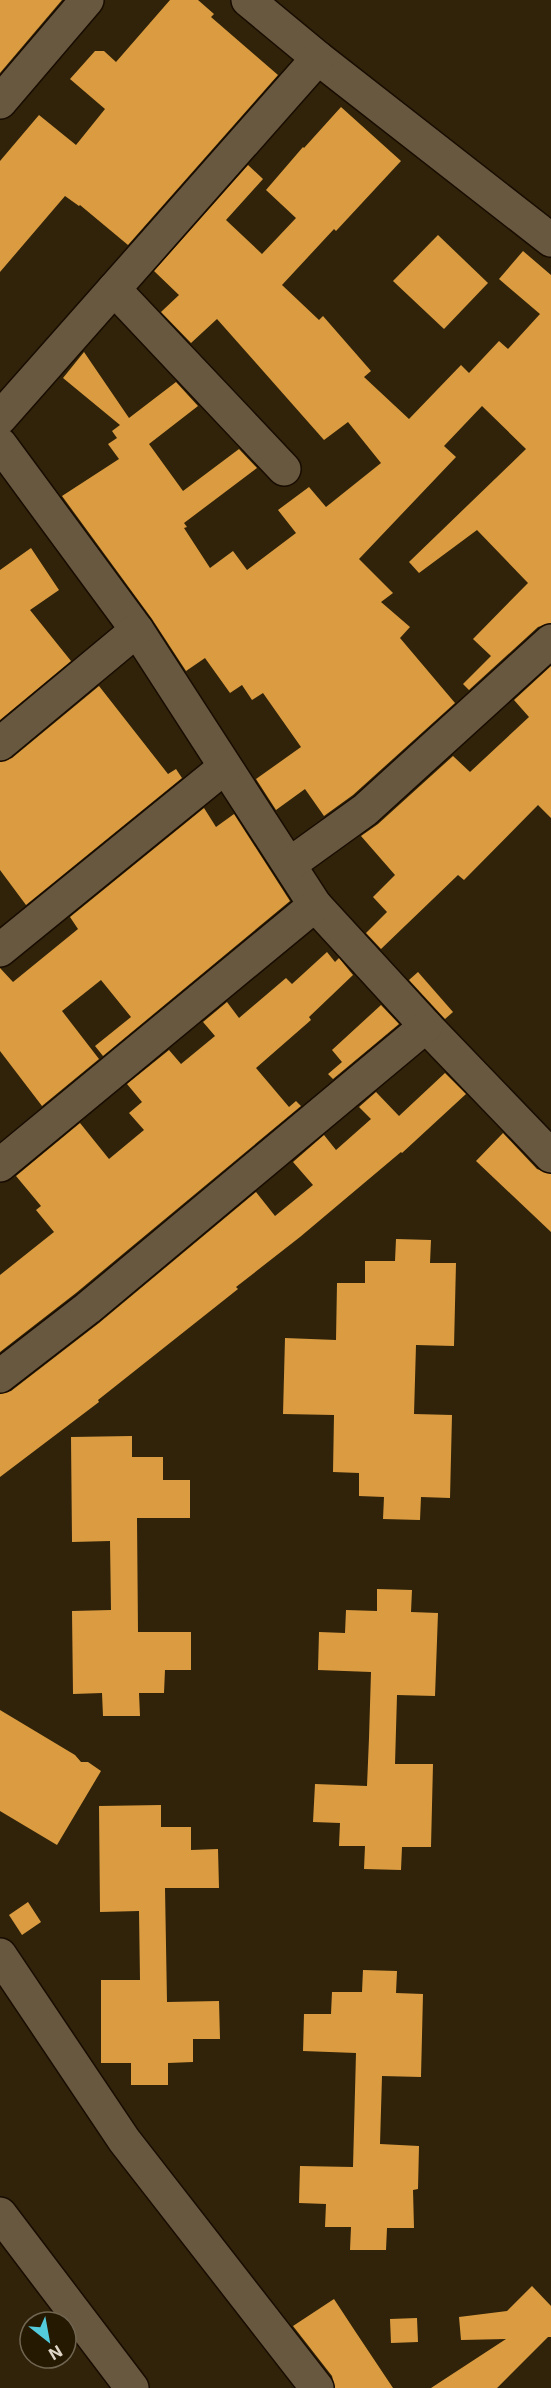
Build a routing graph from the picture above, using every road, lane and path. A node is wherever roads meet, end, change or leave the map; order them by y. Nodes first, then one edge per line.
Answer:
1 (87, 0) edge
2 (248, 0) edge
3 (318, 58) junction
4 (0, 102) edge
5 (551, 240) edge
6 (114, 289) junction
7 (0, 418) edge
8 (0, 444) edge
9 (284, 468) dead end
10 (136, 630) junction
11 (551, 641) edge
12 (0, 744) edge
13 (225, 767) junction
14 (290, 864) junction
15 (315, 905) junction
16 (0, 950) edge
17 (426, 1026) junction
18 (551, 1156) edge
19 (0, 1165) edge
20 (0, 1376) edge
21 (0, 1955) edge
22 (0, 2214) edge
23 (124, 2385) edge
24 (317, 2388) edge

1 - 4 street
2 - 3 street
3 - 5 street
3 - 6 street
6 - 7 street
6 - 9 street
8 - 10 street
10 - 12 street
10 - 13 street
11 - 14 street
13 - 14 street
13 - 16 street
14 - 15 street
15 - 17 street
15 - 19 street
17 - 18 street
17 - 20 street
21 - 24 street
22 - 23 street

